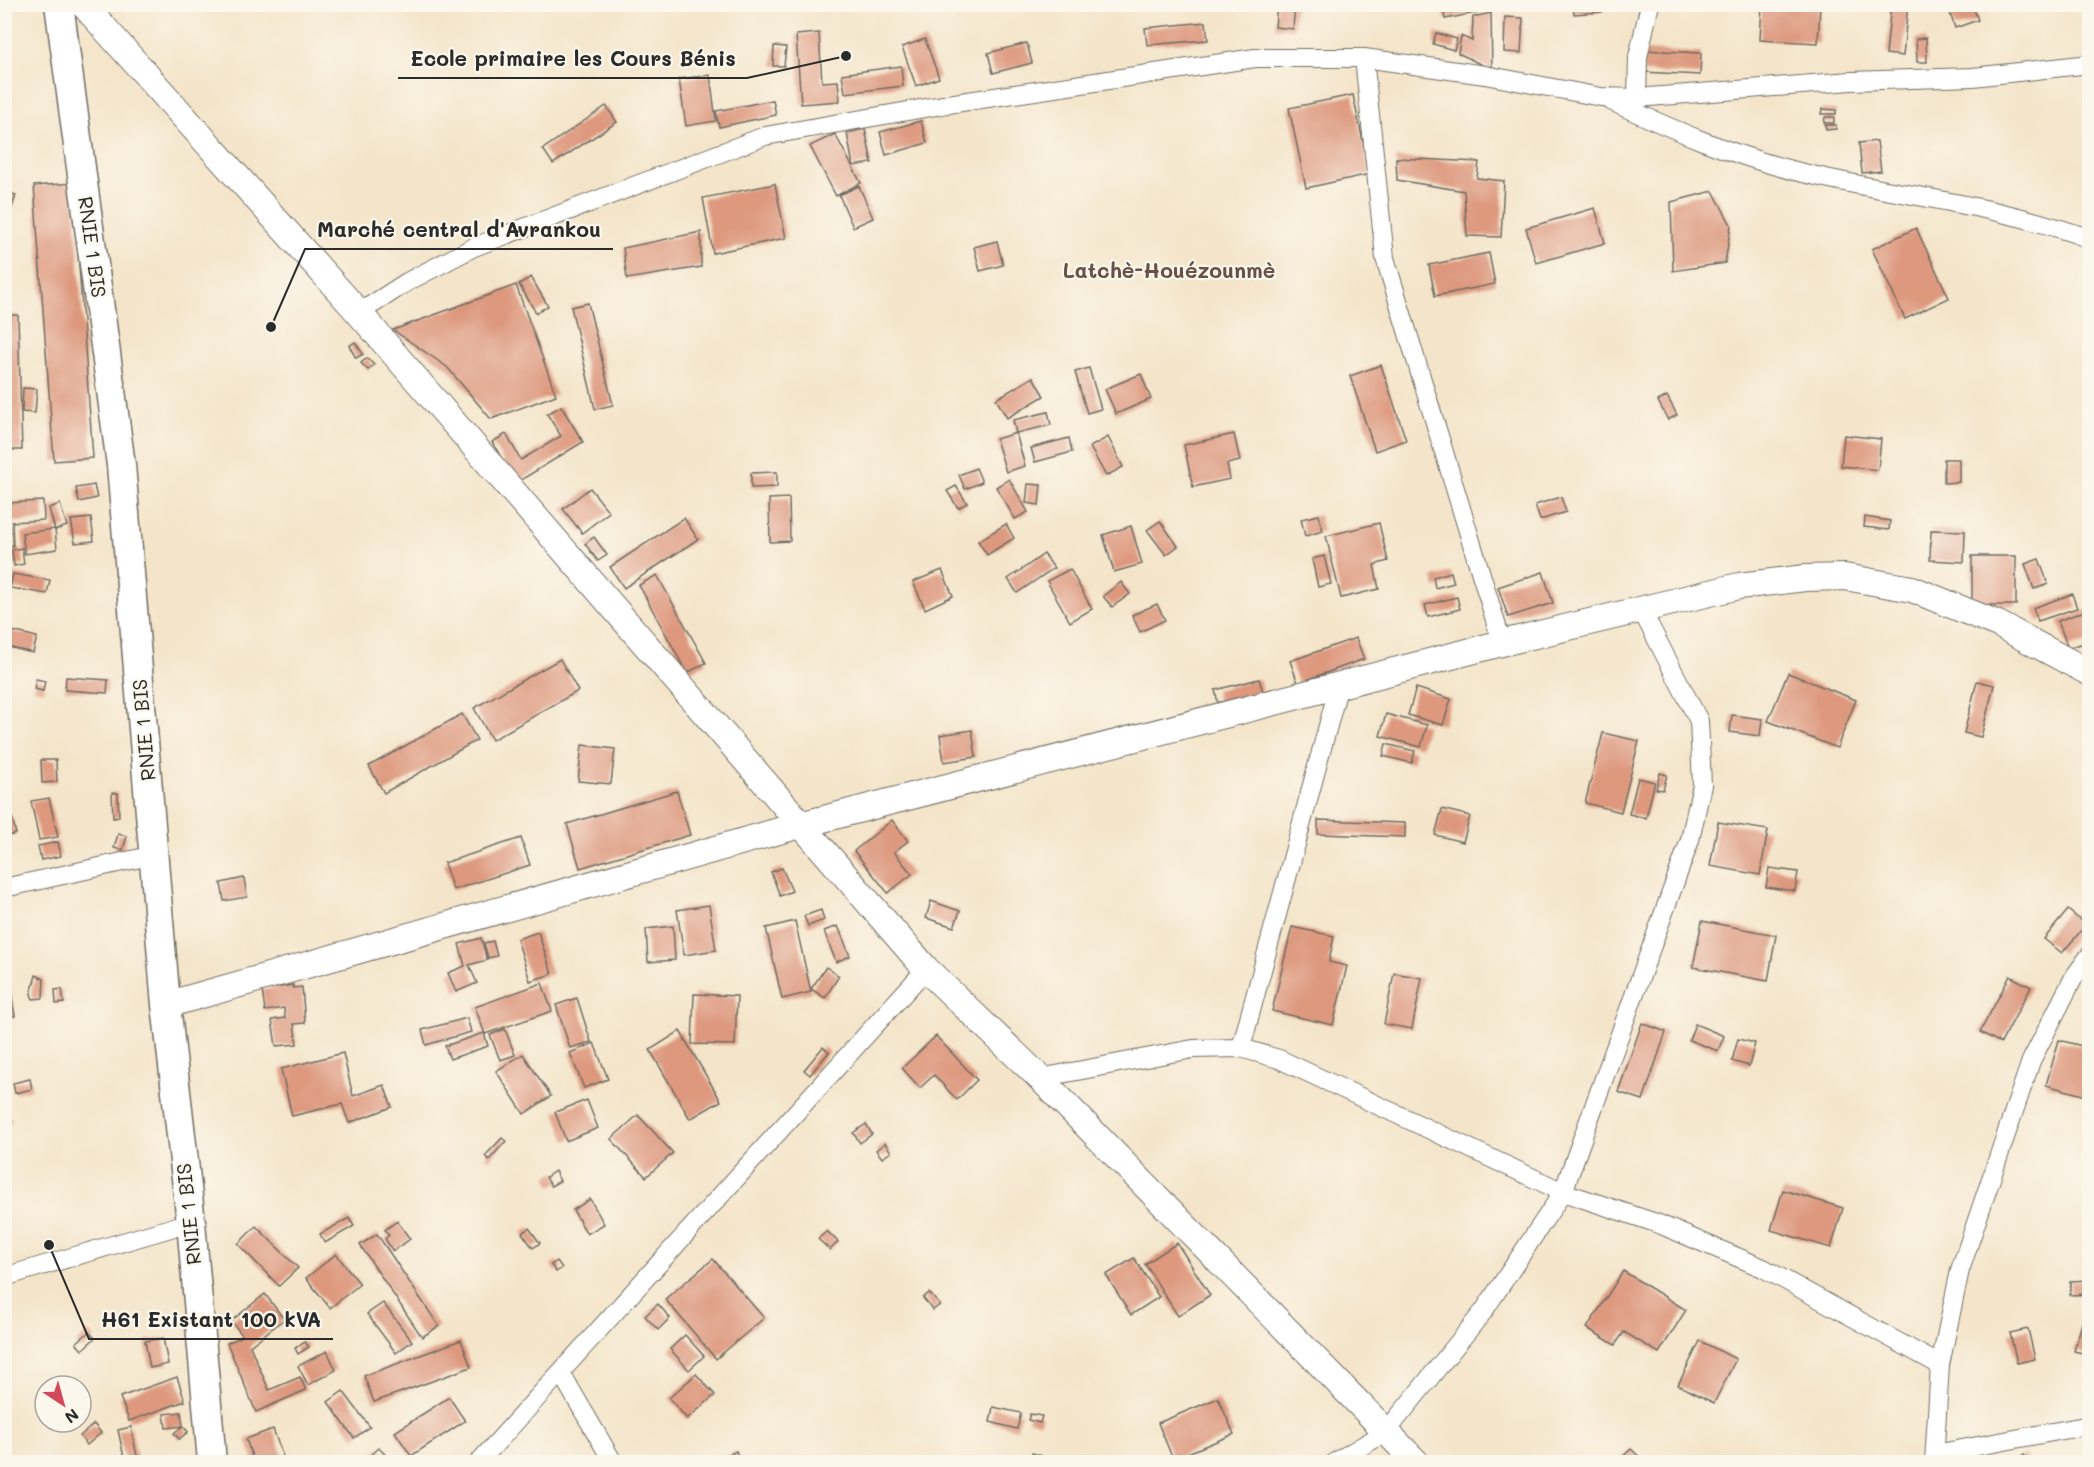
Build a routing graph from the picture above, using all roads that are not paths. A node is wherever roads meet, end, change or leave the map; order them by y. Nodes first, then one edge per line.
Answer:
1 (59, 4) edge
2 (83, 4) edge
3 (1650, 4) edge
4 (1364, 58) junction
5 (2090, 64) edge
6 (1601, 97) junction
7 (1637, 99) junction
8 (2090, 239) edge
9 (359, 313) junction
10 (1641, 609) junction
11 (1502, 643) junction
12 (2090, 673) edge
13 (1339, 685) junction
14 (800, 825) junction
15 (154, 855) junction
16 (4, 888) edge
17 (2090, 955) edge
18 (926, 969) junction
19 (166, 1005) junction
20 (1241, 1048) junction
21 (1040, 1078) junction
22 (1563, 1192) junction
23 (191, 1222) junction
24 (4, 1277) edge
25 (1940, 1365) junction
26 (561, 1373) junction
27 (2090, 1425) edge
28 (1386, 1432) junction
29 (1934, 1458) edge
30 (213, 1461) edge
31 (479, 1462) edge
32 (613, 1462) edge
33 (1335, 1462) edge
34 (1416, 1462) edge

1 - 15 main road, RNIE 1 BIS
2 - 9 main road
3 - 7 street
4 - 6 street
4 - 9 street
4 - 11 street
5 - 7 street
6 - 7 street
6 - 8 street
9 - 14 main road
10 - 11 main road
10 - 12 main road
10 - 22 street
11 - 13 main road
13 - 14 main road
13 - 20 street
14 - 18 main road
14 - 19 main road
15 - 16 street
15 - 19 main road, RNIE 1 BIS
17 - 25 street
18 - 21 main road
18 - 26 street
19 - 23 main road, RNIE 1 BIS
20 - 21 street
20 - 22 street
21 - 28 main road
22 - 25 street
22 - 28 street
23 - 24 street
23 - 30 main road, RNIE 1 BIS
25 - 29 street
26 - 31 street
26 - 32 street
27 - 29 street
28 - 33 street
28 - 34 main road

